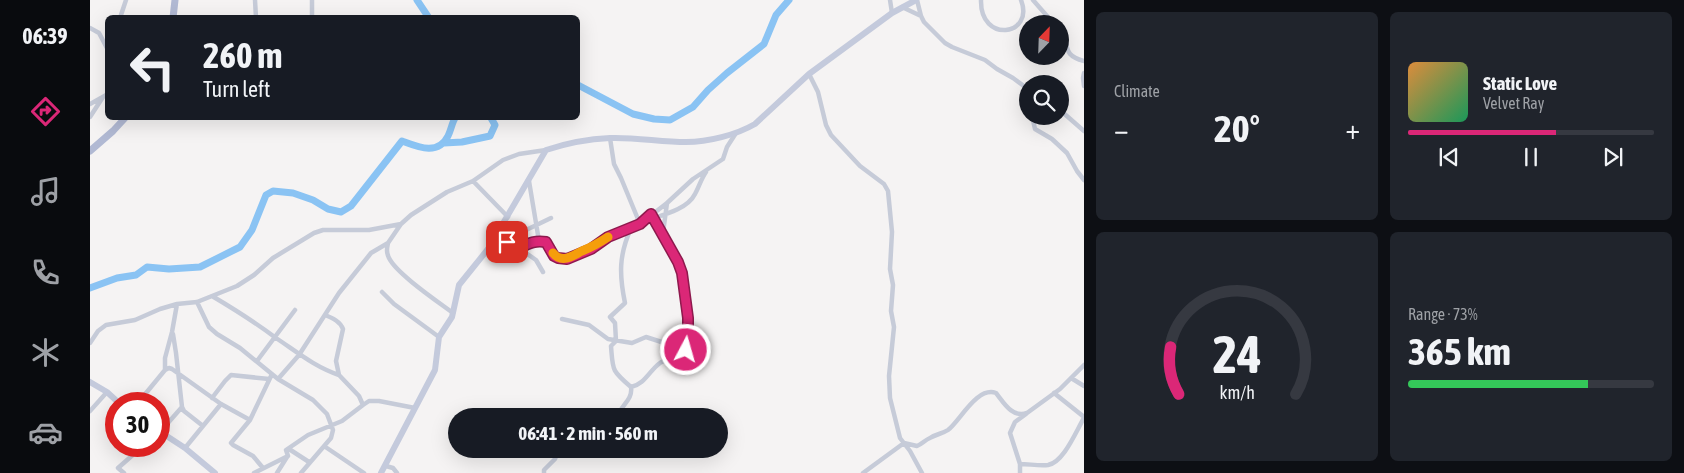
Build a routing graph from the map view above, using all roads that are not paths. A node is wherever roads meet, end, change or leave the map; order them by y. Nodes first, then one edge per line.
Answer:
1 (126, 0) edge
2 (175, 0) edge
3 (255, 0) edge
4 (312, 0) edge
5 (890, 0) edge
6 (916, 0) edge
7 (982, 0) edge
8 (1021, 0) edge
9 (1033, 0) edge
10 (903, 4) edge
11 (892, 13) junction
12 (121, 15) edge
13 (173, 15) edge
14 (256, 15) edge
15 (312, 15) edge
16 (1046, 15) edge
17 (921, 16) junction
18 (90, 28) edge
19 (105, 45) edge
20 (1069, 53) edge
21 (1084, 61) edge
22 (1084, 73) edge
23 (809, 74) junction
24 (1019, 82) edge
25 (1084, 86) edge
26 (105, 96) edge
27 (90, 104) edge
28 (90, 117) edge
29 (1069, 118) edge
30 (123, 120) edge
31 (1034, 125) edge
32 (1084, 131) edge
33 (736, 133) junction
34 (610, 138) junction
35 (546, 150) junction
36 (90, 151) edge
37 (707, 170) junction
38 (1084, 180) edge
39 (473, 181) junction
40 (529, 181) junction
41 (667, 203) junction
42 (664, 215) junction
43 (652, 216) junction
44 (508, 217) junction
45 (551, 218) dead end
46 (401, 224) junction
47 (640, 224) junction
48 (536, 226) junction
49 (631, 228) junction
50 (663, 233) junction
51 (511, 240) junction
52 (539, 241) junction
53 (388, 242) junction
54 (520, 248) junction
55 (488, 249) junction
56 (543, 272) dead end
57 (382, 292) dead end
58 (212, 296) junction
59 (197, 302) junction
60 (177, 304) junction
61 (186, 304) junction
62 (295, 310) dead end
63 (453, 313) junction
64 (325, 314) junction
65 (175, 316) junction
66 (562, 319) dead end
67 (172, 332) junction
68 (275, 337) junction
69 (439, 337) junction
70 (616, 341) junction
71 (90, 344) edge
72 (687, 346) junction
73 (299, 354) junction
74 (257, 361) junction
75 (1084, 365) edge
76 (165, 370) junction
77 (178, 374) junction
78 (339, 375) junction
79 (271, 376) junction
80 (1071, 378) junction
81 (278, 379) junction
82 (90, 382) edge
83 (1084, 386) edge
84 (631, 387) junction
85 (107, 392) edge
86 (148, 392) edge
87 (1054, 393) junction
88 (105, 394) edge
89 (212, 398) junction
90 (221, 404) junction
91 (362, 405) junction
92 (182, 407) junction
93 (414, 408) junction
94 (622, 408) edge
95 (90, 411) edge
96 (1027, 413) junction
97 (1084, 418) edge
98 (170, 420) edge
99 (250, 420) junction
100 (203, 426) junction
101 (332, 426) junction
102 (170, 439) edge
103 (904, 443) junction
104 (324, 446) junction
105 (185, 448) junction
106 (289, 449) junction
107 (288, 456) junction
108 (130, 457) edge
109 (554, 458) edge
110 (309, 462) junction
111 (1020, 464) junction
112 (386, 466) junction
113 (263, 468) junction
114 (542, 472) edge
115 (124, 473) edge
116 (216, 473) edge
117 (254, 473) edge
118 (277, 473) edge
119 (301, 473) edge
120 (364, 473) edge
121 (381, 473) edge
122 (397, 473) edge
123 (863, 473) edge
124 (922, 473) edge
125 (1020, 473) edge

1 - 12 street
2 - 13 main road
3 - 14 street
4 - 15 street
5 - 11 street
6 - 10 street
6 - 17 street
7 - 8 street
9 - 16 street
10 - 11 street
10 - 17 street
11 - 23 street
17 - 24 street
18 - 19 street
20 - 21 street
22 - 25 street
23 - 33 street
23 - 103 street
26 - 27 street
26 - 28 street
29 - 32 street
30 - 36 main road
31 - 38 street
33 - 34 street
33 - 37 street
34 - 35 street
34 - 47 street
35 - 39 street
35 - 40 street
37 - 41 street
37 - 42 street
39 - 44 street
39 - 46 street
40 - 44 street
40 - 48 street
41 - 42 street
41 - 43 street
42 - 43 street
42 - 50 street
43 - 47 street
43 - 50 street
44 - 55 street
45 - 48 street
46 - 53 street
46 - 58 street
47 - 49 street
48 - 51 street
48 - 52 street
49 - 52 street
49 - 70 street
50 - 72 street
51 - 54 street
51 - 55 street
52 - 54 street
53 - 63 street
53 - 64 street
54 - 56 street
55 - 63 street
57 - 69 street
58 - 59 street
58 - 68 street
59 - 61 street
59 - 74 street
60 - 61 street
60 - 65 street
60 - 71 street
61 - 65 street
62 - 68 street
63 - 69 street
64 - 73 street
64 - 78 street
65 - 67 street
66 - 70 street
67 - 76 street
67 - 77 street
68 - 73 street
68 - 74 street
69 - 93 street
70 - 72 street
70 - 84 street
72 - 84 street
73 - 78 street
73 - 81 street
74 - 79 street
75 - 80 street
76 - 77 street
76 - 86 street
77 - 89 street
77 - 92 street
78 - 91 street
79 - 81 street
79 - 89 street
79 - 99 street
80 - 83 street
80 - 87 street
81 - 101 street
82 - 85 street
84 - 94 street
87 - 96 street
87 - 97 street
88 - 95 street
89 - 90 street
90 - 99 street
90 - 100 street
91 - 93 street
91 - 101 street
92 - 98 street
92 - 100 street
93 - 112 street
96 - 103 street
96 - 111 street
97 - 111 street
99 - 113 street
100 - 105 street
101 - 104 street
101 - 106 street
102 - 105 street
103 - 123 street
103 - 124 street
104 - 110 street
104 - 120 street
105 - 116 street
106 - 107 street
106 - 110 street
107 - 113 street
107 - 118 street
108 - 115 street
109 - 114 street
110 - 119 street
111 - 125 street
112 - 121 street
112 - 122 street
113 - 117 street

